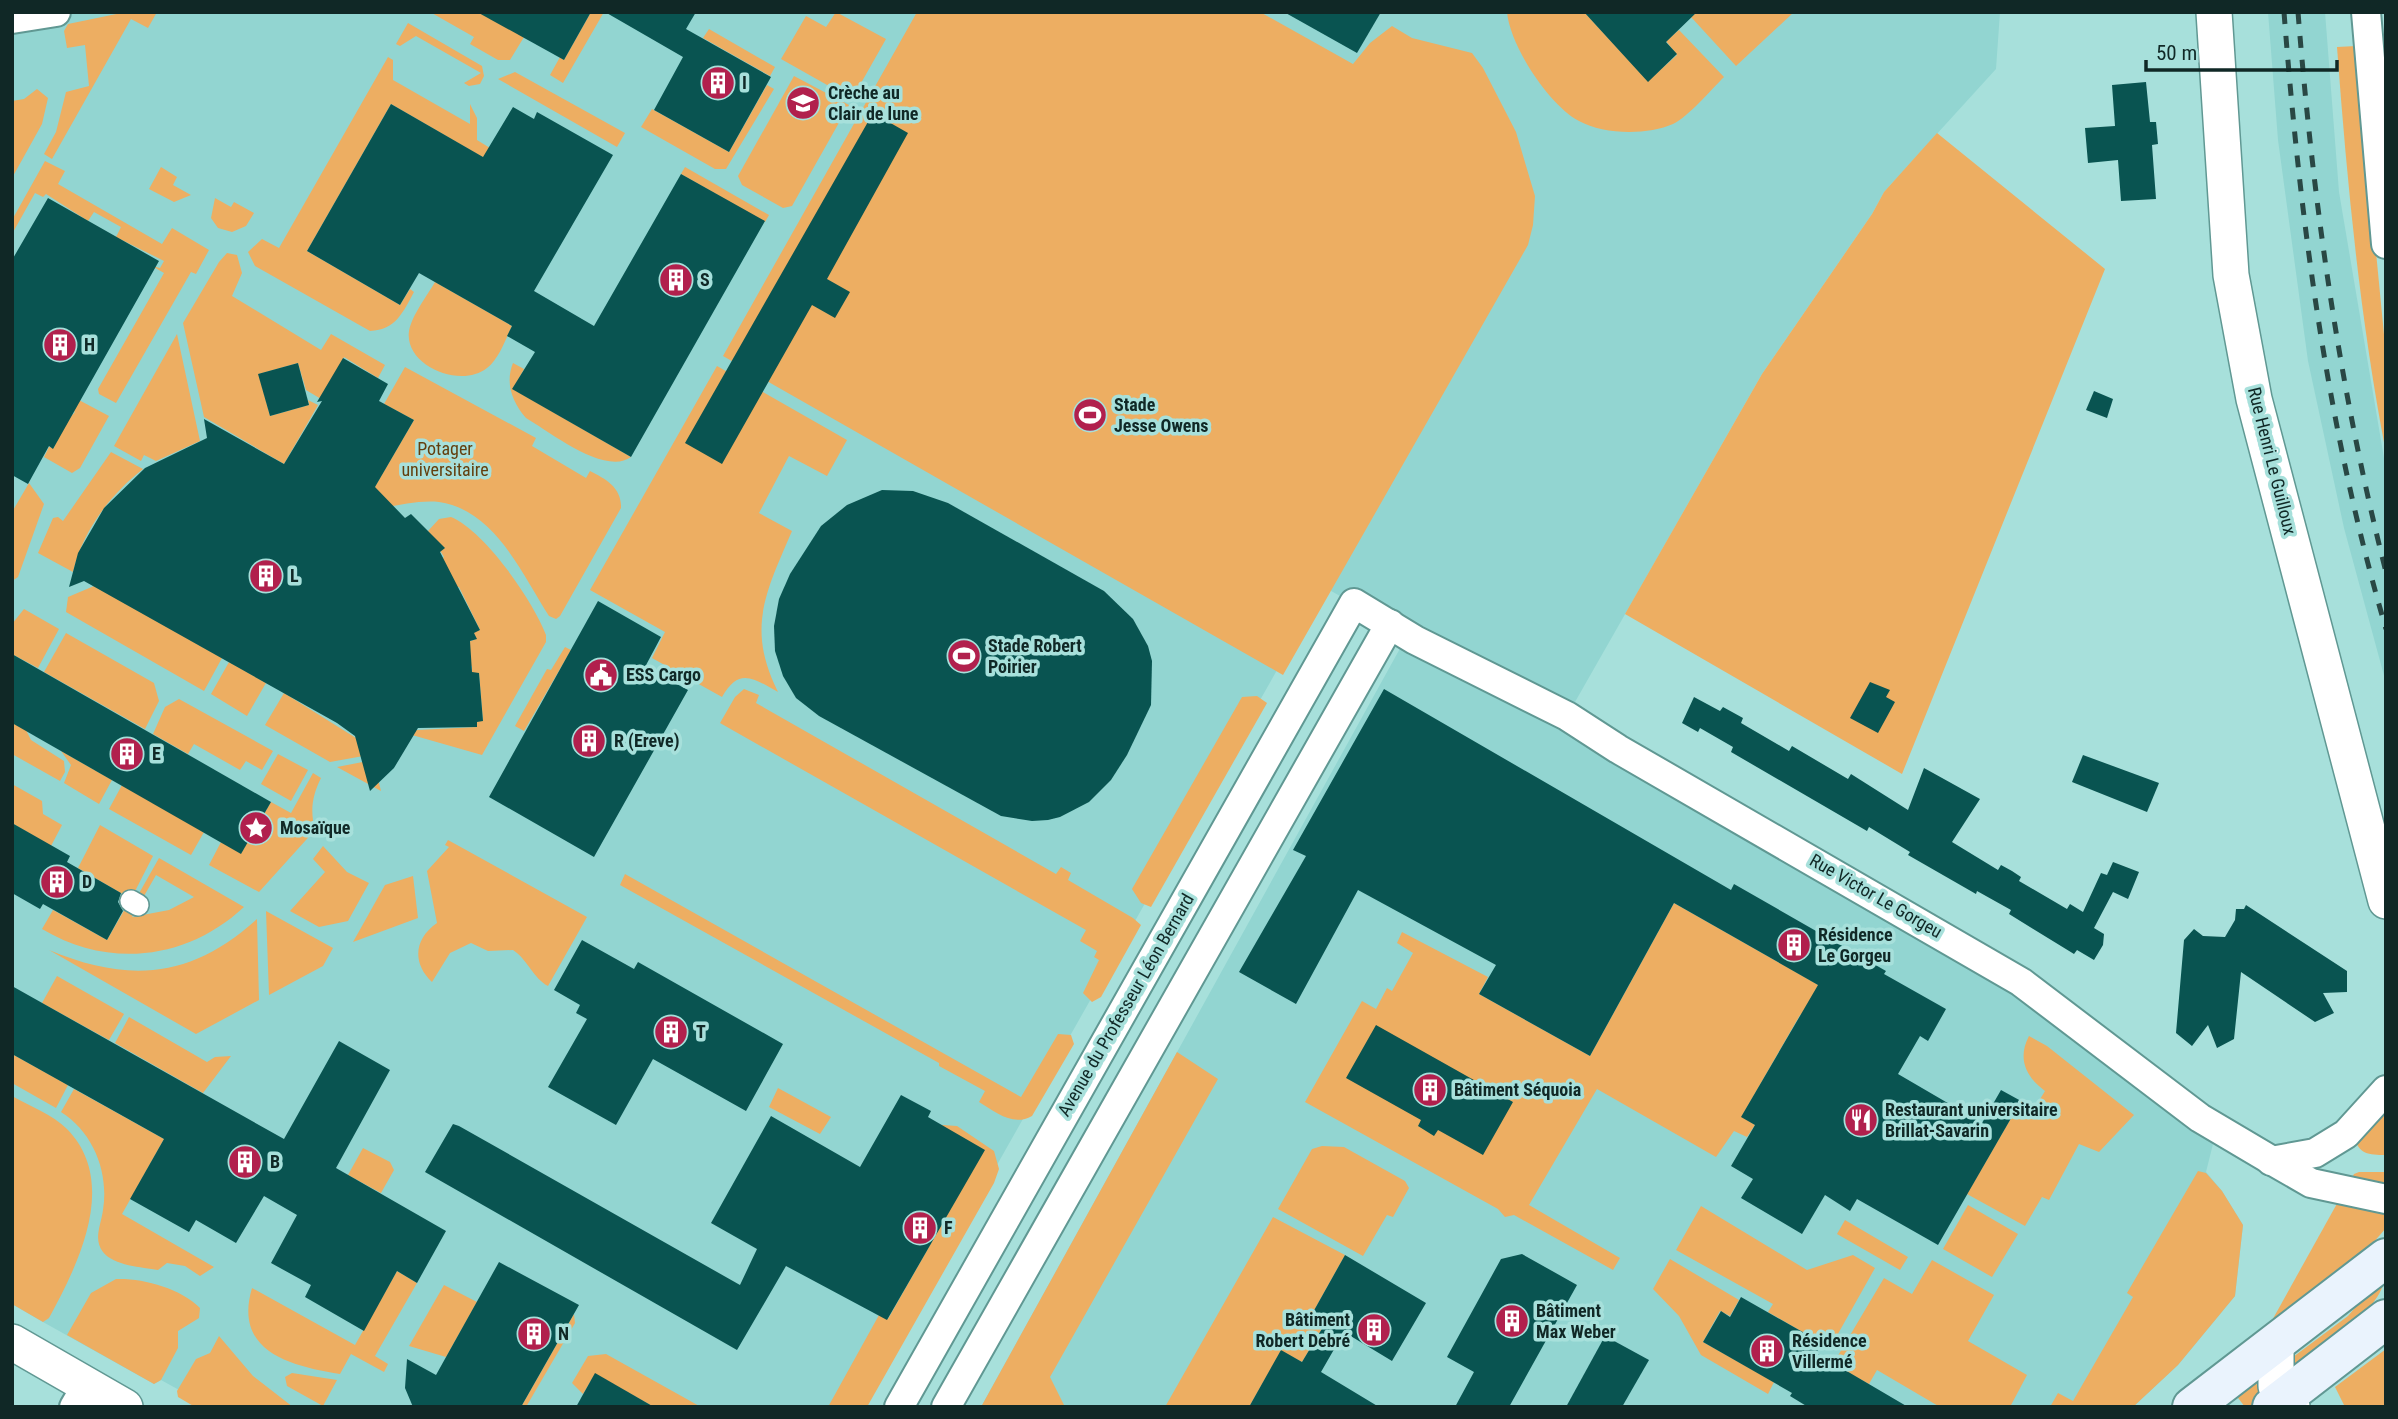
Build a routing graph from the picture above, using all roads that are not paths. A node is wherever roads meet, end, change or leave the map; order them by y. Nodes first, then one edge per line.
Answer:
1 (56, 12) edge
2 (2214, 12) edge
3 (2366, 12) edge
4 (12, 19) edge
5 (2386, 244) edge
6 (1354, 603) joint
7 (1390, 624) junction
8 (2386, 901) edge
9 (2386, 1090) edge
10 (2271, 1161) junction
11 (2386, 1199) edge
12 (2386, 1258) edge
13 (2386, 1300) edge
14 (2373, 1329) edge
15 (12, 1342) edge
16 (2276, 1345) junction
17 (81, 1396) edge
18 (2283, 1404) edge
19 (125, 1407) edge
20 (899, 1407) edge
21 (946, 1407) edge
22 (2192, 1407) edge

1 - 4 street
2 - 8 street, Rue Henri Le Guilloux
3 - 5 street
6 - 7 street, Rue Victor Le Gorgeu
6 - 20 street, Avenue du Professeur Léon Bernard
7 - 10 street, Rue Victor Le Gorgeu
7 - 21 street
9 - 10 street
10 - 11 street, Rue Victor Le Gorgeu
12 - 16 main road
13 - 14 main road
14 - 18 main road
15 - 17 street
16 - 18 street
16 - 22 main road
17 - 19 street

